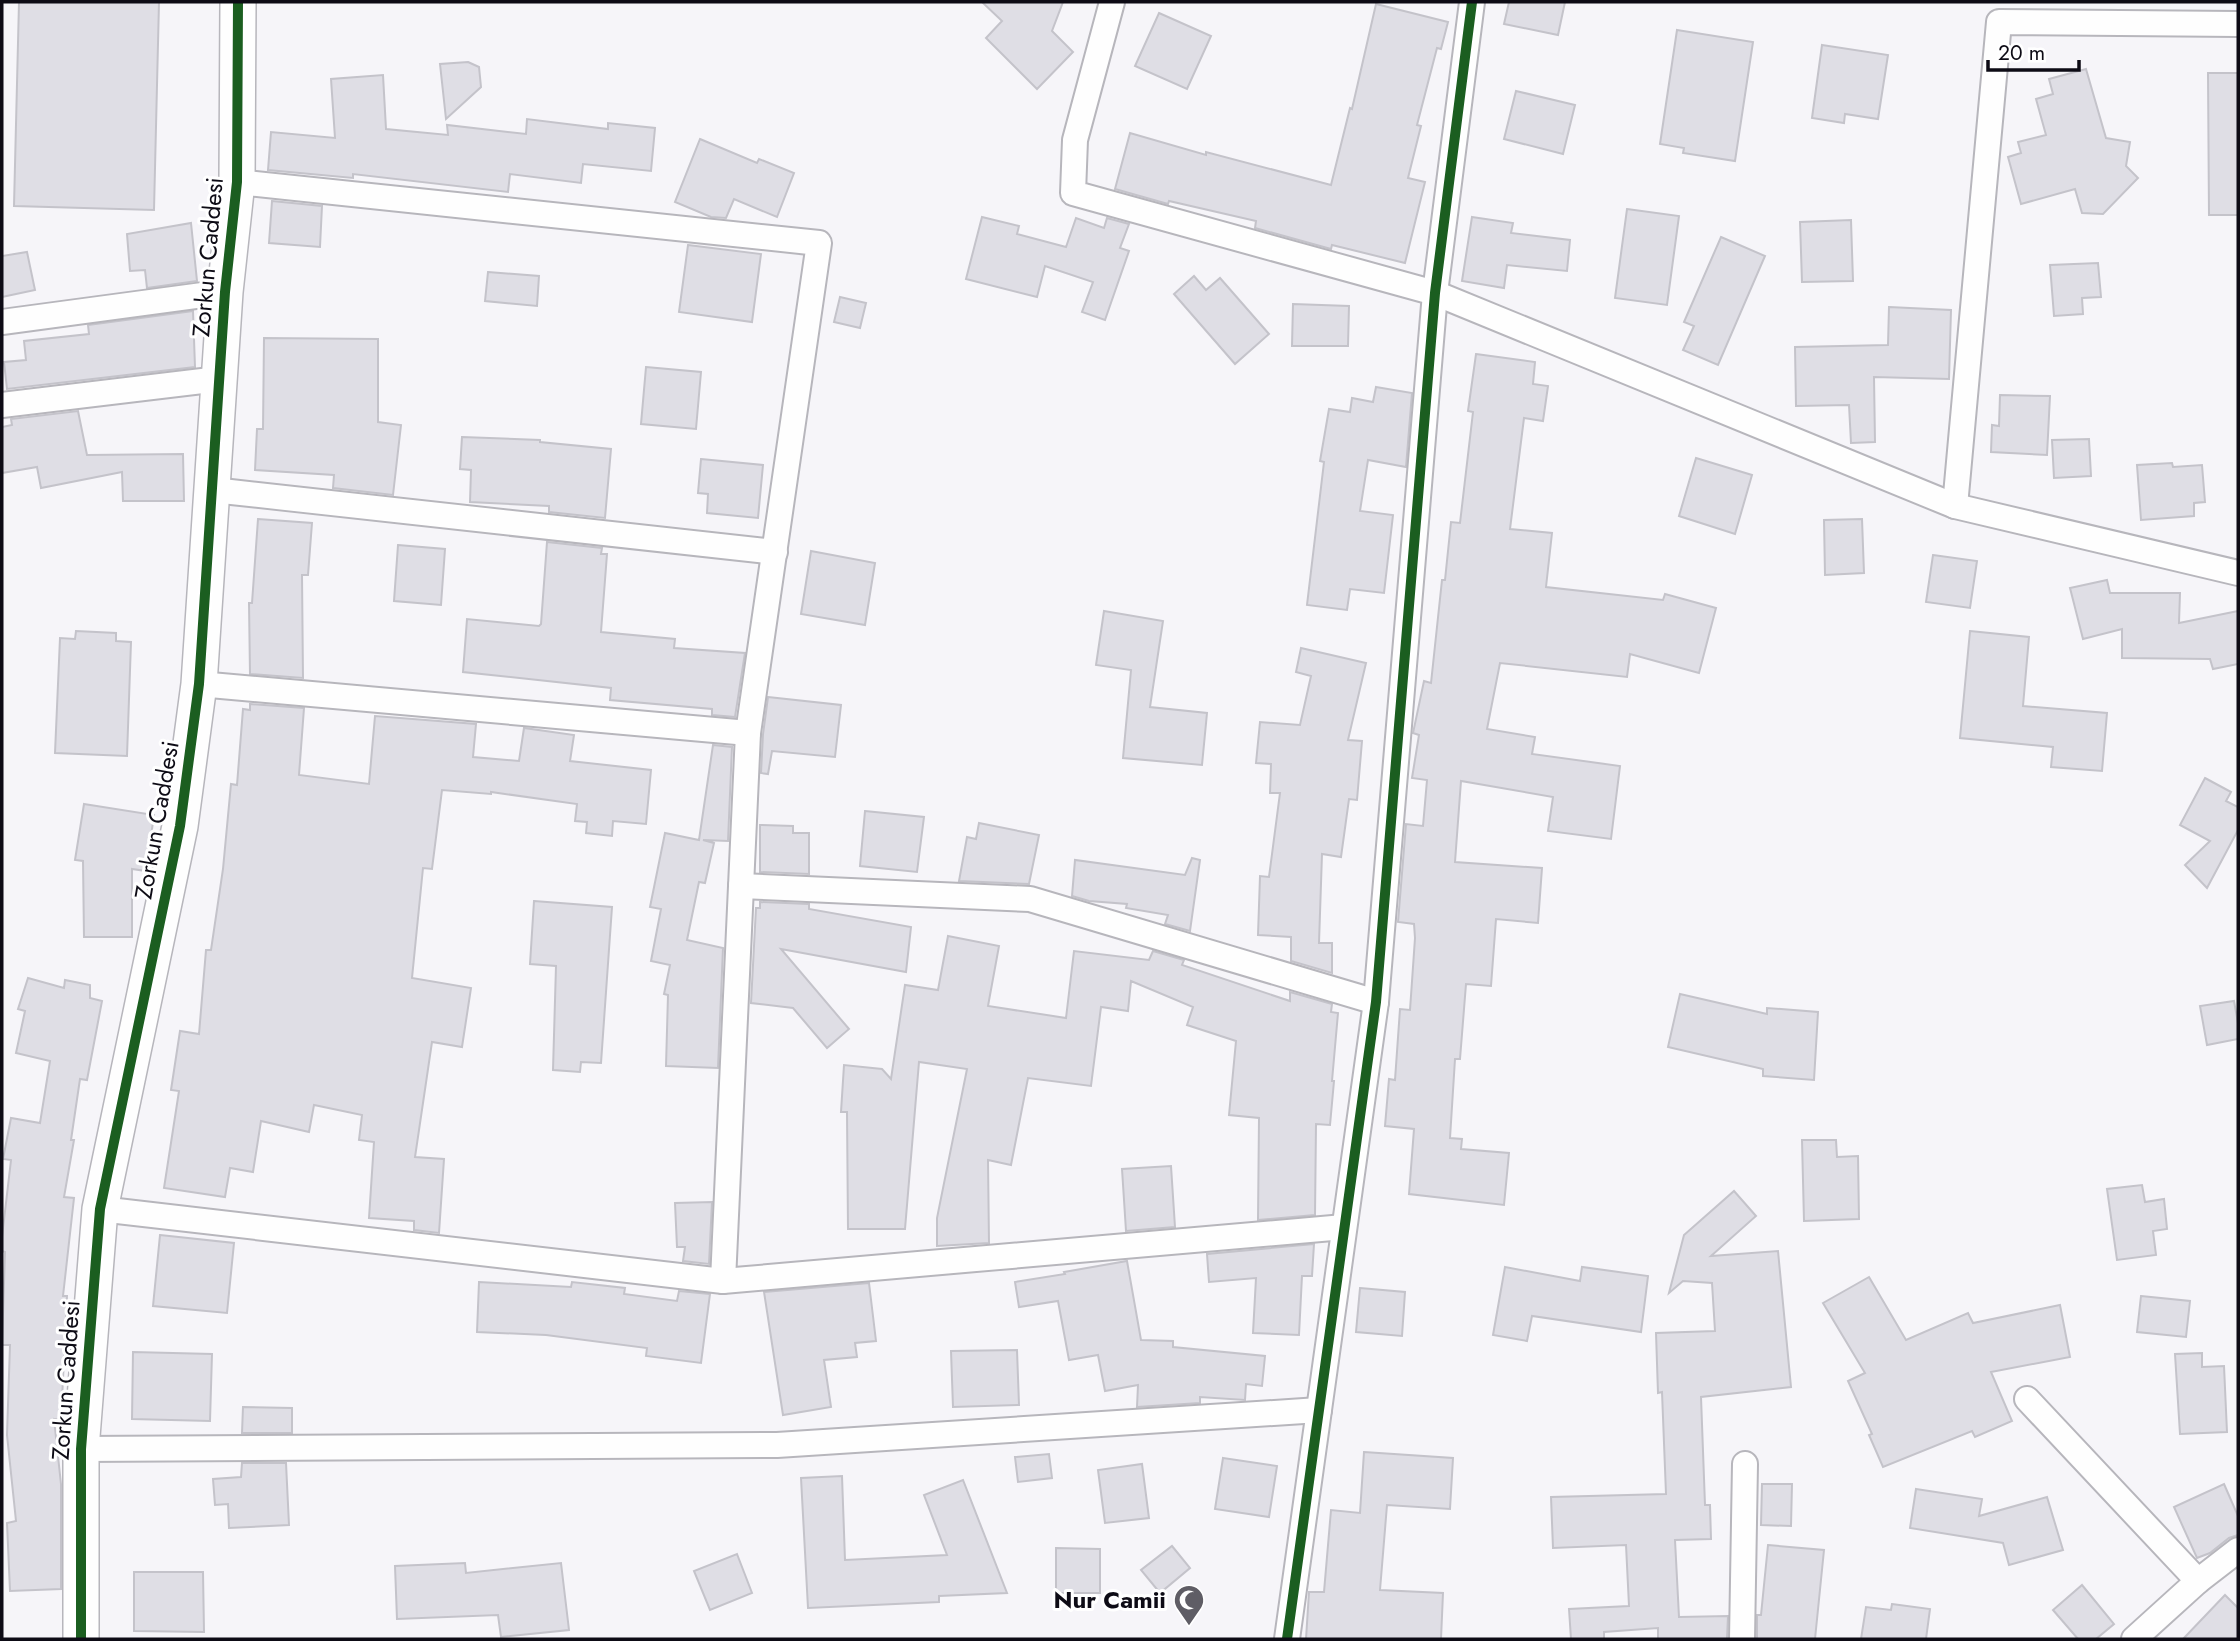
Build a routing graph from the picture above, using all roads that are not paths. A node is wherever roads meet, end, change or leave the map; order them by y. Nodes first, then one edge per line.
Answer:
1 (238, 2) edge
2 (1112, 2) edge
3 (1472, 2) edge
4 (2238, 24) edge
5 (237, 181) junction
6 (225, 292) junction
7 (1435, 293) junction
8 (2, 322) edge
9 (219, 379) junction
10 (2, 405) edge
11 (213, 491) junction
12 (1955, 506) junction
13 (775, 552) junction
14 (2238, 573) edge
15 (199, 684) junction
16 (748, 733) junction
17 (741, 886) junction
18 (1376, 1002) junction
19 (100, 1209) junction
20 (1345, 1227) junction
21 (723, 1281) junction
22 (2027, 1399) dead end
23 (1319, 1410) junction
24 (81, 1449) junction
25 (1745, 1464) dead end
26 (2238, 1550) edge
27 (2198, 1581) junction
28 (80, 1639) edge
29 (1287, 1639) edge
30 (1742, 1639) edge
31 (2134, 1639) edge

1 - 5 street, Zorkun Caddesi
2 - 7 street
3 - 7 street
4 - 12 street
5 - 6 street, Zorkun Caddesi
5 - 13 street
6 - 8 street
6 - 9 street, Zorkun Caddesi
7 - 12 street
7 - 18 street
9 - 10 street
9 - 11 street, Zorkun Caddesi
11 - 13 street
11 - 15 street, Zorkun Caddesi
12 - 14 street
13 - 16 street
15 - 16 street
15 - 19 street, Zorkun Caddesi
16 - 17 street
17 - 18 street
17 - 21 street
18 - 20 street
19 - 21 street
19 - 24 street, Zorkun Caddesi
20 - 21 street
20 - 23 street
22 - 27 street
23 - 24 street
23 - 29 street
24 - 28 street, Zorkun Caddesi
25 - 30 street
26 - 27 street
27 - 31 street

